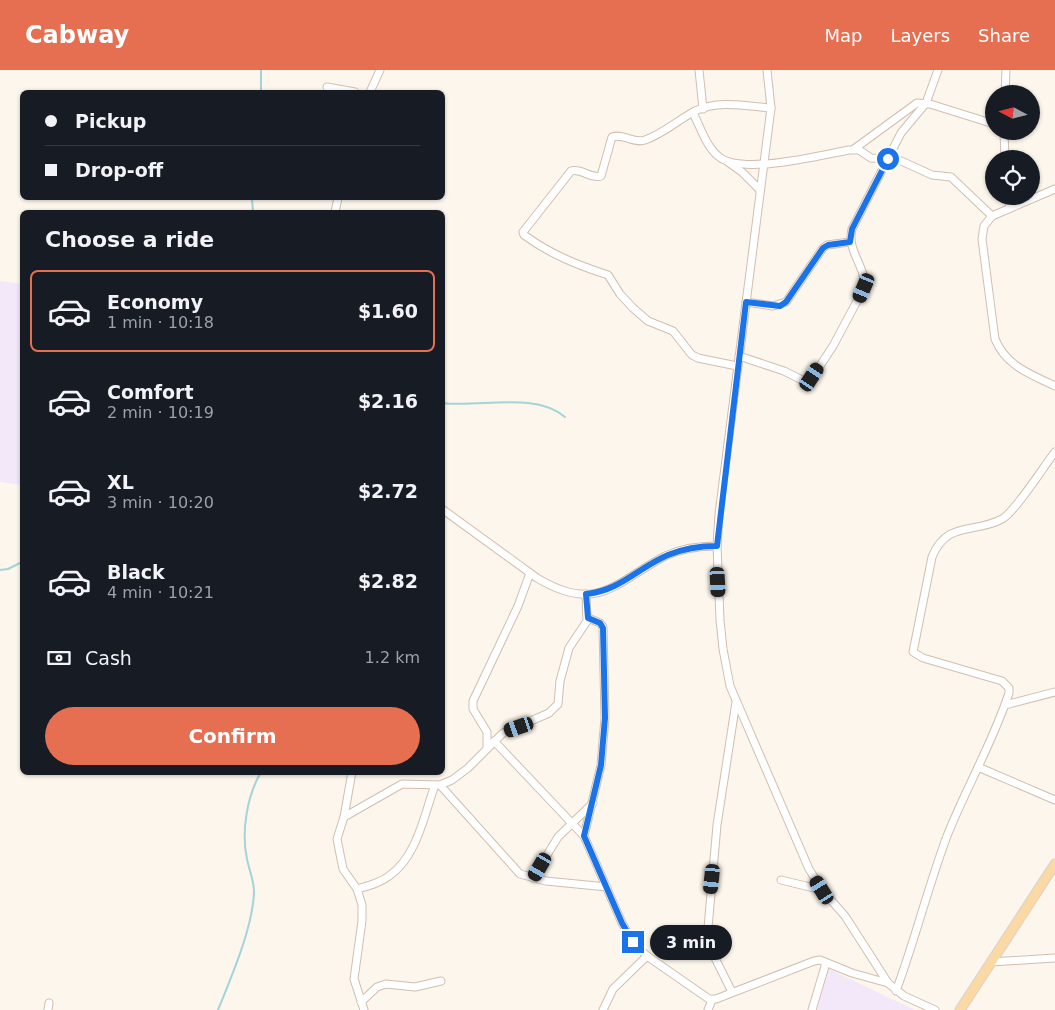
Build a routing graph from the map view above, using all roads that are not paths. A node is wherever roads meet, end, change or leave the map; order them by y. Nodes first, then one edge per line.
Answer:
1 (380, 70) edge
2 (699, 70) edge
3 (767, 70) edge
4 (938, 70) edge
5 (1006, 70) edge
6 (1005, 85) edge
7 (327, 87) dead end
8 (344, 90) edge
9 (371, 90) edge
10 (926, 103) junction
11 (771, 108) junction
12 (703, 109) junction
13 (693, 113) junction
14 (985, 121) edge
15 (854, 149) junction
16 (888, 159) junction
17 (725, 160) junction
18 (764, 165) junction
19 (1055, 189) edge
20 (760, 190) junction
21 (1010, 205) edge
22 (1010, 208) junction
23 (992, 216) junction
24 (850, 242) junction
25 (746, 302) junction
26 (738, 356) junction
27 (737, 366) junction
28 (1055, 386) edge
29 (1055, 452) edge
30 (445, 511) edge
31 (717, 546) junction
32 (530, 573) junction
33 (586, 594) junction
34 (588, 618) junction
35 (1055, 692) edge
36 (736, 702) junction
37 (1005, 705) junction
38 (487, 732) junction
39 (503, 733) junction
40 (494, 741) junction
41 (487, 748) junction
42 (978, 767) junction
43 (351, 775) edge
44 (438, 785) junction
45 (1055, 800) edge
46 (593, 803) junction
47 (344, 817) junction
48 (571, 824) junction
49 (584, 836) junction
50 (1055, 864) edge
51 (533, 878) junction
52 (781, 880) dead end
53 (607, 887) junction
54 (357, 889) junction
55 (822, 890) junction
56 (647, 956) junction
57 (1055, 958) edge
58 (991, 962) junction
59 (826, 963) junction
60 (441, 981) dead end
61 (888, 983) junction
62 (896, 991) junction
63 (732, 992) junction
64 (712, 1000) junction
65 (361, 1002) junction
66 (364, 1010) edge
67 (604, 1010) edge
68 (708, 1010) edge
69 (812, 1010) edge
70 (935, 1010) edge
71 (960, 1010) edge

1 - 9 street
2 - 12 street
3 - 11 street
4 - 10 street
5 - 6 street
7 - 8 street
10 - 14 street
10 - 15 street
10 - 16 street
11 - 12 street
11 - 18 street
12 - 13 street
13 - 17 street
13 - 27 street
15 - 16 street
15 - 18 street
16 - 23 street
16 - 24 street
17 - 18 street
17 - 20 street
18 - 20 street
19 - 22 street
20 - 25 street
21 - 22 street
22 - 23 street
23 - 28 street
24 - 25 street
24 - 26 street
25 - 26 street
26 - 27 street
27 - 31 street
29 - 37 street
30 - 32 street
31 - 33 street
31 - 36 street
32 - 33 street
32 - 38 street
33 - 34 street
34 - 39 street
34 - 46 street
35 - 37 street
36 - 55 street
36 - 63 street
37 - 42 street
38 - 39 street
38 - 41 street
39 - 40 street
40 - 41 street
40 - 48 street
41 - 44 street
42 - 45 street
42 - 62 street
43 - 47 street
44 - 47 street
44 - 51 street
44 - 54 street
46 - 48 street
46 - 49 street
47 - 54 street
48 - 49 street
48 - 51 street
49 - 53 street
50 - 58 main road
51 - 53 street
52 - 55 street
53 - 56 street
54 - 65 street
55 - 61 street
56 - 64 street
56 - 67 street
57 - 58 street
58 - 71 main road
59 - 61 street
59 - 63 street
59 - 69 street
60 - 65 street
61 - 62 street
62 - 70 street
63 - 64 street
64 - 68 street
65 - 66 street

